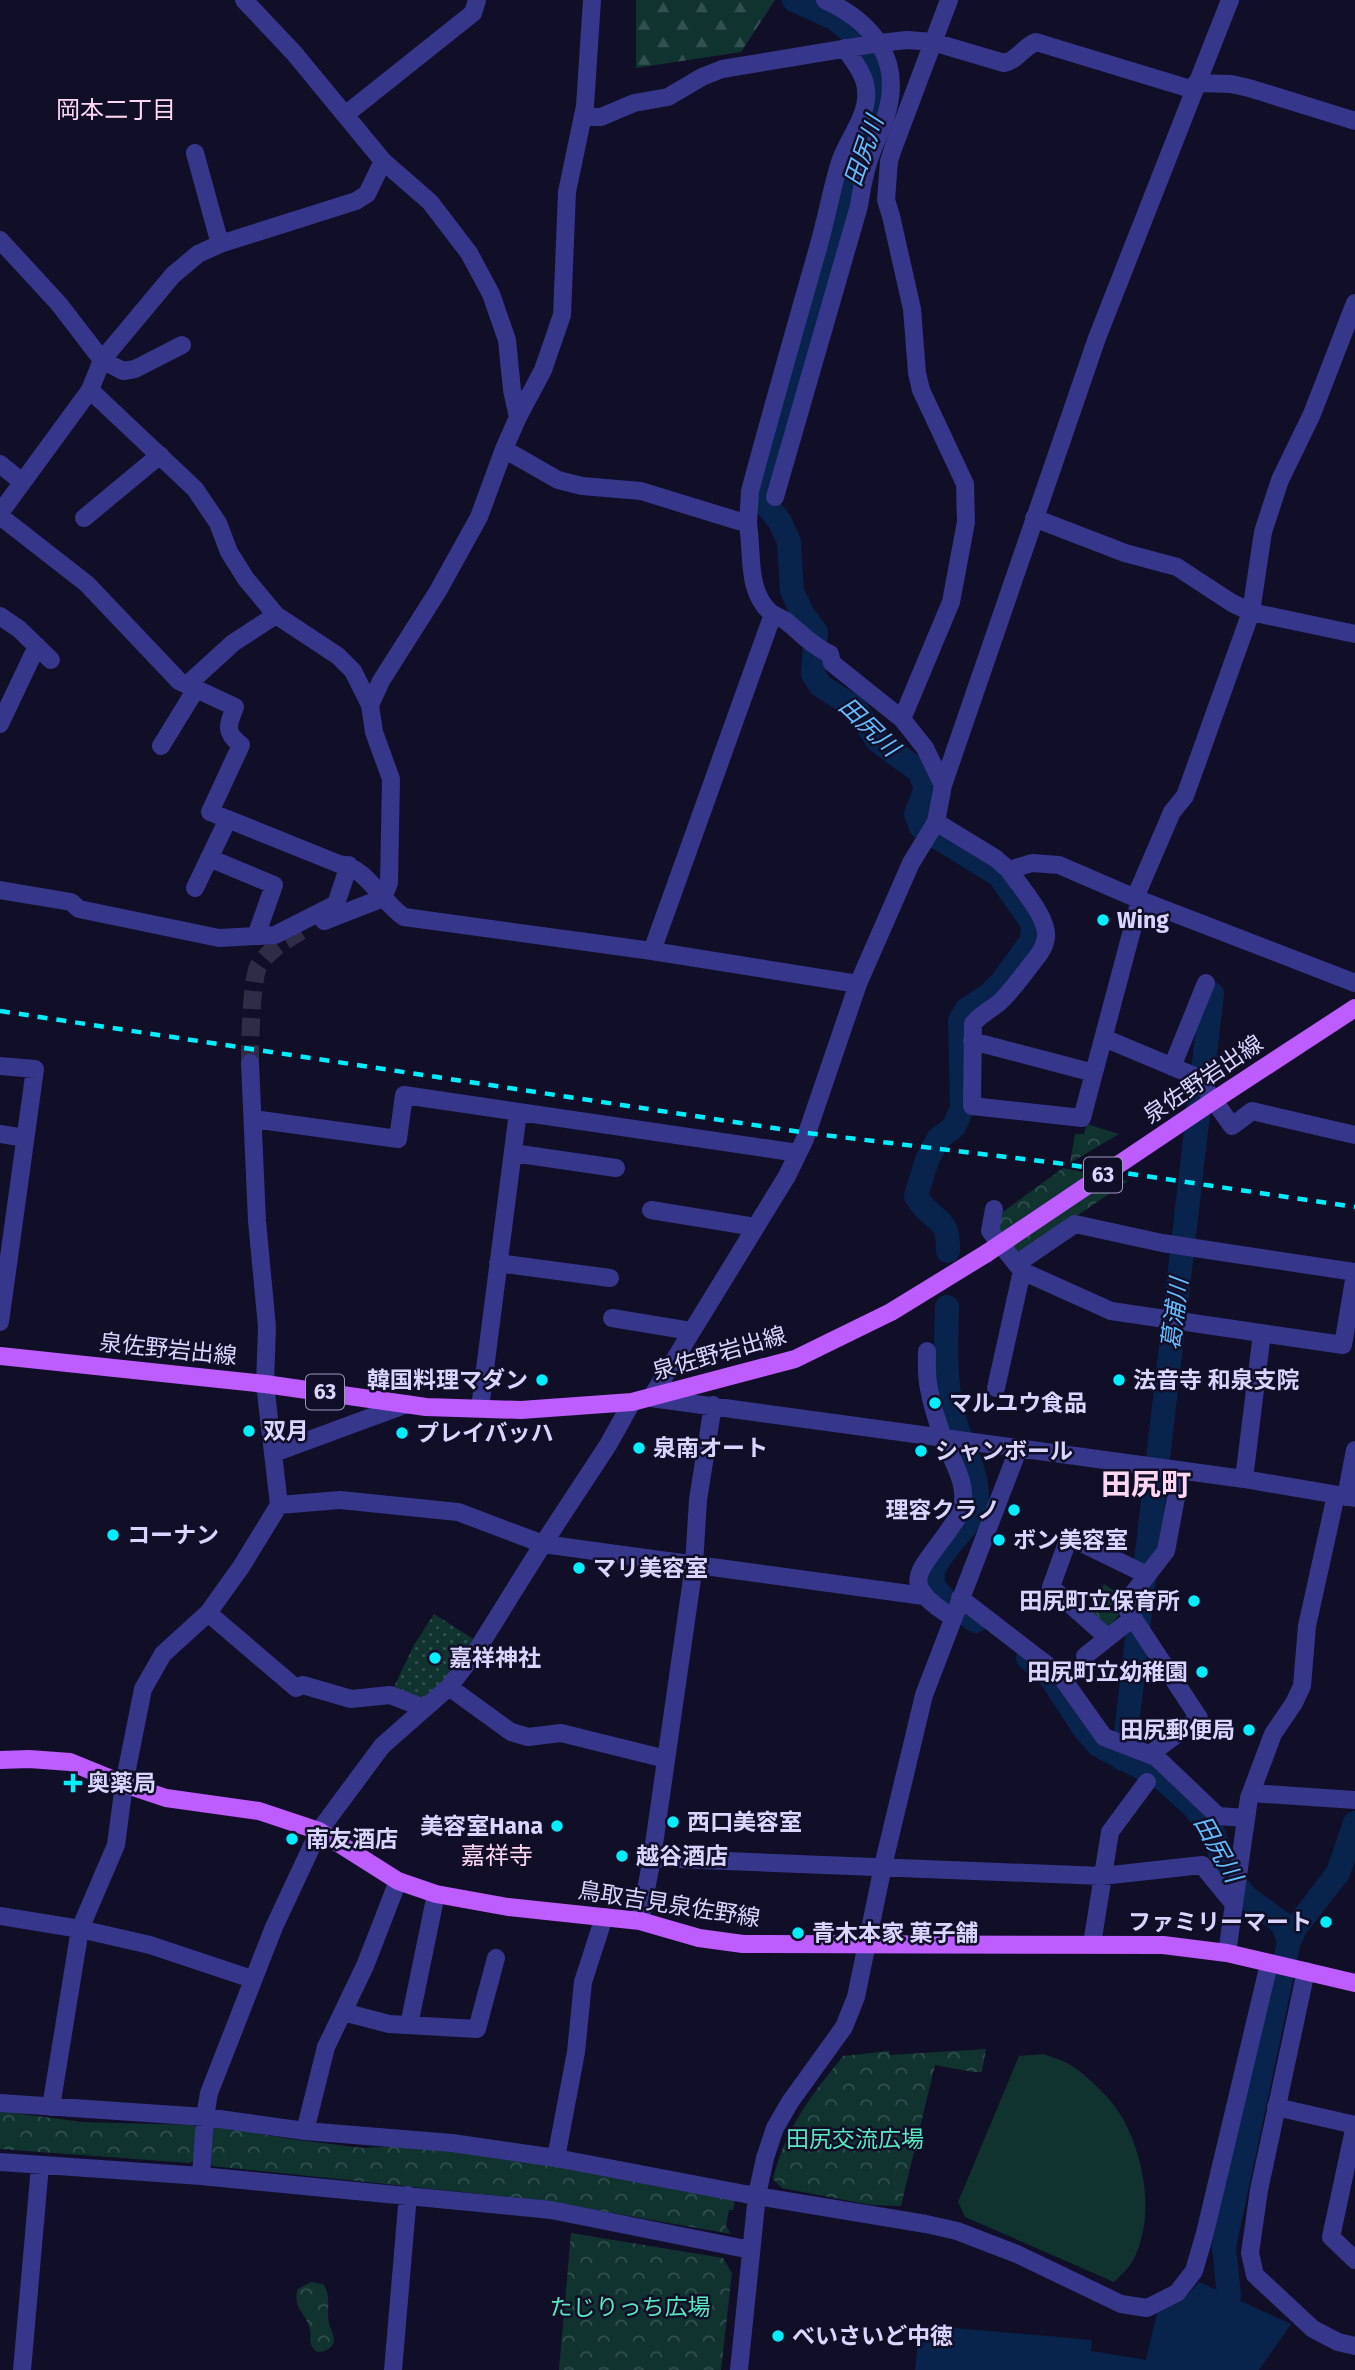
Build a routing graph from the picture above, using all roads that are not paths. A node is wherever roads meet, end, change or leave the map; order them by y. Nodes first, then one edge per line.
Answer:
1 (244, 0) edge
2 (477, 0) edge
3 (592, 0) edge
4 (825, 0) edge
5 (949, 0) edge
6 (1230, 0) edge
7 (933, 42) junction
8 (879, 43) junction
9 (845, 48) junction
10 (1195, 86) junction
11 (345, 115) junction
12 (583, 117) junction
13 (1355, 121) edge
14 (195, 153) dead end
15 (383, 161) junction
16 (0, 240) edge
17 (220, 244) junction
18 (1355, 303) edge
19 (182, 345) dead end
20 (102, 360) junction
21 (90, 390) junction
22 (518, 417) junction
23 (504, 449) junction
24 (160, 455) junction
25 (0, 464) edge
26 (22, 482) junction
27 (775, 497) dead end
28 (0, 515) edge
29 (84, 518) dead end
30 (1034, 518) junction
31 (748, 524) junction
32 (1251, 612) junction
33 (773, 614) junction
34 (276, 615) junction
35 (0, 616) edge
36 (1355, 634) edge
37 (37, 646) junction
38 (51, 660) dead end
39 (191, 687) junction
40 (370, 705) junction
41 (1, 719) edge
42 (902, 719) junction
43 (160, 746) dead end
44 (943, 785) junction
45 (228, 819) junction
46 (934, 825) junction
47 (209, 858) junction
48 (349, 865) junction
49 (1009, 870) junction
50 (195, 888) dead end
51 (0, 890) edge
52 (383, 898) junction
53 (1138, 899) junction
54 (301, 931) tunnel mouth
55 (256, 936) junction
56 (652, 951) junction
57 (1206, 983) dead end
58 (1355, 983) edge
59 (858, 984) junction
60 (1355, 1007) edge
61 (1104, 1038) junction
62 (972, 1041) junction
63 (250, 1063) tunnel mouth
64 (0, 1066) edge
65 (1172, 1066) junction
66 (1094, 1073) junction
67 (518, 1112) junction
68 (253, 1119) junction
69 (0, 1134) edge
70 (1355, 1135) edge
71 (25, 1138) junction
72 (513, 1153) junction
73 (799, 1153) junction
74 (616, 1168) dead end
75 (995, 1209) dead end
76 (651, 1210) dead end
77 (755, 1227) junction
78 (498, 1264) junction
79 (1022, 1271) junction
80 (1355, 1273) edge
81 (610, 1279) dead end
82 (612, 1318) dead end
83 (0, 1322) edge
84 (691, 1331) junction
85 (1262, 1333) junction
86 (927, 1351) dead end
87 (0, 1356) edge
88 (265, 1384) junction
89 (996, 1388) dead end
90 (651, 1398) junction
91 (632, 1402) junction
92 (407, 1404) junction
93 (713, 1405) junction
94 (480, 1408) junction
95 (943, 1438) junction
96 (1018, 1450) junction
97 (1355, 1450) edge
98 (274, 1453) junction
99 (1181, 1471) junction
100 (1244, 1479) junction
101 (1346, 1497) edge
102 (279, 1505) junction
103 (543, 1544) junction
104 (694, 1565) junction
105 (1147, 1575) junction
106 (924, 1596) junction
107 (960, 1598) junction
108 (208, 1613) junction
109 (952, 1617) junction
110 (1133, 1618) junction
111 (1108, 1637) junction
112 (1085, 1656) dead end
113 (449, 1687) junction
114 (424, 1708) junction
115 (1150, 1754) junction
116 (666, 1759) junction
117 (0, 1760) edge
118 (1146, 1782) dead end
119 (124, 1784) junction
120 (1251, 1793) junction
121 (1355, 1800) edge
122 (1246, 1818) junction
123 (319, 1830) junction
124 (652, 1858) junction
125 (883, 1866) junction
126 (1102, 1876) junction
127 (398, 1881) junction
128 (436, 1894) junction
129 (1234, 1903) junction
130 (0, 1916) edge
131 (604, 1917) junction
132 (640, 1921) junction
133 (79, 1929) junction
134 (1092, 1944) junction
135 (867, 1945) junction
136 (1227, 1953) junction
137 (496, 1958) dead end
138 (1271, 1965) junction
139 (1300, 1970) junction
140 (252, 1979) junction
141 (1355, 1983) edge
142 (343, 2012) junction
143 (409, 2025) junction
144 (0, 2103) edge
145 (51, 2107) junction
146 (1276, 2107) junction
147 (205, 2117) junction
148 (1355, 2125) edge
149 (305, 2131) junction
150 (556, 2158) junction
151 (0, 2162) edge
152 (40, 2166) junction
153 (201, 2176) junction
154 (757, 2194) junction
155 (408, 2195) junction
156 (1348, 2197) edge
157 (751, 2250) junction
158 (1355, 2260) edge
159 (1355, 2346) edge
160 (22, 2370) edge
161 (393, 2370) edge
162 (739, 2370) edge

1 - 11 street
2 - 11 street
3 - 12 street
4 - 8 street
5 - 7 street
6 - 10 street
7 - 8 street
7 - 10 street
7 - 42 street
8 - 9 street
8 - 27 street
9 - 12 street
9 - 31 street
10 - 13 street
10 - 30 street
11 - 15 street
12 - 22 street
14 - 17 street
15 - 17 street
15 - 22 street
16 - 20 street
17 - 20 street
18 - 32 street
19 - 20 street
20 - 21 street
21 - 24 street
21 - 26 street
22 - 23 street
23 - 31 street
23 - 40 street
24 - 29 street
24 - 34 street
25 - 26 street
26 - 28 street
28 - 39 street
30 - 32 street
30 - 44 street
31 - 33 street
32 - 36 street
32 - 53 street
33 - 42 street
33 - 56 street
34 - 39 street
34 - 40 street
35 - 37 street
37 - 38 street
37 - 41 street
39 - 43 street
39 - 45 street
40 - 52 street
42 - 44 street
44 - 46 street
45 - 47 street
45 - 48 street
46 - 49 street
46 - 59 street
47 - 50 street
47 - 55 street
48 - 52 street
48 - 55 street
49 - 53 street
49 - 62 street
51 - 55 street
52 - 54 street
52 - 56 street
53 - 58 street
53 - 61 street
56 - 59 street
57 - 65 street
59 - 73 street
60 - 90 main road, 泉佐野岩出線 / 63, bridge
61 - 65 street
61 - 66 street
62 - 66 street
62 - 66 street
63 - 68 street
64 - 71 street
65 - 70 street
67 - 68 street
67 - 72 street
67 - 73 street
68 - 88 street
69 - 71 street
71 - 83 street
72 - 74 street
72 - 78 street
73 - 77 street
75 - 79 street
76 - 77 street
77 - 84 street
78 - 81 street
78 - 94 street
79 - 80 street
79 - 85 street
79 - 89 street
80 - 85 street
82 - 84 street
84 - 90 street
85 - 100 street
86 - 95 street
87 - 88 main road, 泉佐野岩出線 / 63
88 - 92 main road, 泉佐野岩出線 / 63
88 - 98 street
90 - 91 main road, 泉佐野岩出線 / 63
90 - 93 street
91 - 94 main road, 泉佐野岩出線 / 63
91 - 103 street
92 - 94 main road, 泉佐野岩出線 / 63
92 - 98 street
93 - 95 street
93 - 104 street
95 - 96 street
95 - 106 street
96 - 99 street
96 - 107 street
97 - 101 street
98 - 102 street
99 - 100 street
99 - 105 street
100 - 101 street
101 - 120 street
102 - 103 street
102 - 108 street
103 - 104 street
103 - 113 street
104 - 106 street
104 - 116 street
105 - 110 street
105 - 111 street
106 - 109 street
107 - 109 street
107 - 115 street
108 - 114 street
108 - 119 street
109 - 125 street
110 - 111 street
110 - 115 street
111 - 112 street
113 - 114 street
113 - 116 street
114 - 123 street
115 - 122 street
116 - 124 street
117 - 119 main road, 鳥取吉見泉佐野線
118 - 126 street
119 - 123 main road, 鳥取吉見泉佐野線
119 - 133 street
120 - 121 street
120 - 122 street
122 - 129 street
123 - 127 main road, 鳥取吉見泉佐野線
123 - 140 street
124 - 125 street
124 - 132 street
125 - 126 street
125 - 135 street
126 - 129 street
126 - 134 street
127 - 128 main road, 鳥取吉見泉佐野線
127 - 142 street
128 - 131 main road, 鳥取吉見泉佐野線
128 - 143 street
129 - 136 street
130 - 133 street
131 - 132 main road, 鳥取吉見泉佐野線
131 - 150 street
132 - 135 main road, 鳥取吉見泉佐野線
133 - 140 street
133 - 145 street
134 - 135 main road, 鳥取吉見泉佐野線
134 - 136 main road, 鳥取吉見泉佐野線
135 - 154 street
136 - 138 main road, 鳥取吉見泉佐野線
137 - 143 street
138 - 139 main road, 鳥取吉見泉佐野線
138 - 154 street
139 - 141 main road, 鳥取吉見泉佐野線
139 - 146 street
140 - 147 street
142 - 143 street
142 - 149 street
144 - 145 street
145 - 147 street
146 - 148 street
146 - 159 street
147 - 149 street
147 - 153 street
148 - 156 street
149 - 150 street
150 - 154 street
151 - 152 street
152 - 153 street
152 - 160 street
153 - 155 street
154 - 157 street
155 - 157 street
155 - 161 street
156 - 158 street
157 - 162 street

